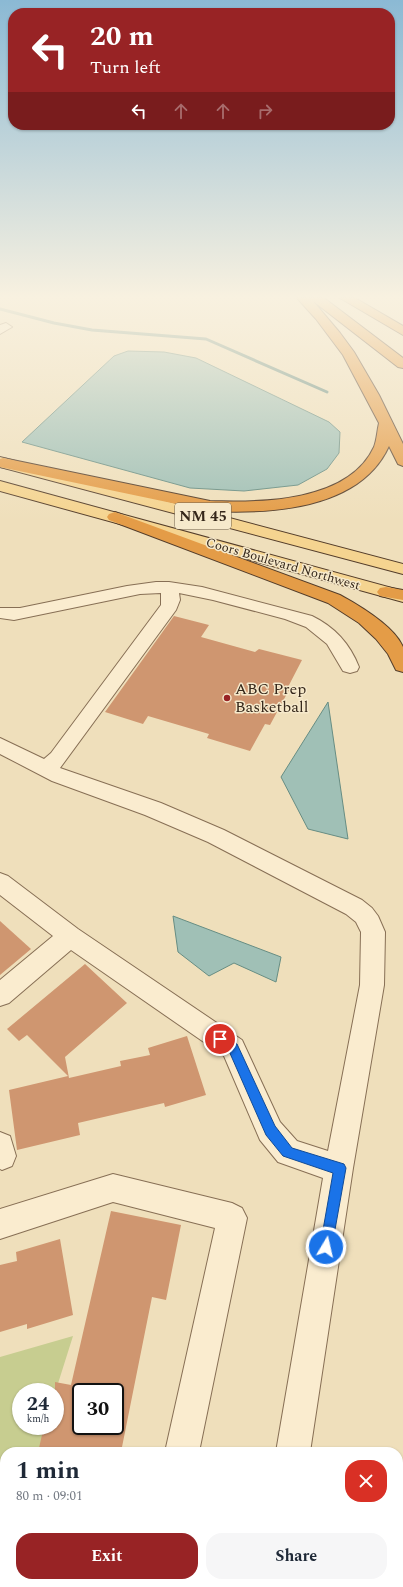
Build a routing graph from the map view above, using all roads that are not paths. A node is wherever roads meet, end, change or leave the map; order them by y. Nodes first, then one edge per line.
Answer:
1 (361, 372) edge
2 (386, 422) junction
3 (403, 462) edge
4 (1, 463) edge
5 (0, 486) edge
6 (115, 517) junction
7 (403, 569) edge
8 (169, 587) junction
9 (397, 595) edge
10 (2, 617) edge
11 (403, 666) edge
12 (350, 667) dead end
13 (0, 745) edge
14 (45, 770) junction
15 (0, 882) edge
16 (70, 936) junction
17 (0, 995) edge
18 (339, 1168) junction
19 (0, 1224) edge
20 (183, 1447) edge
21 (294, 1447) edge

1 - 2 highway
2 - 3 highway
2 - 4 highway
4 - 7 main road, Coors Boulevard Northwest / NM 45
5 - 6 main road, Coors Boulevard Northwest / NM 45
6 - 9 main road, Coors Boulevard Northwest / NM 45
6 - 11 highway
8 - 10 street
8 - 12 street
8 - 14 street
13 - 14 street
14 - 18 street
15 - 16 street
16 - 17 street
16 - 18 street
18 - 21 street
19 - 20 street

